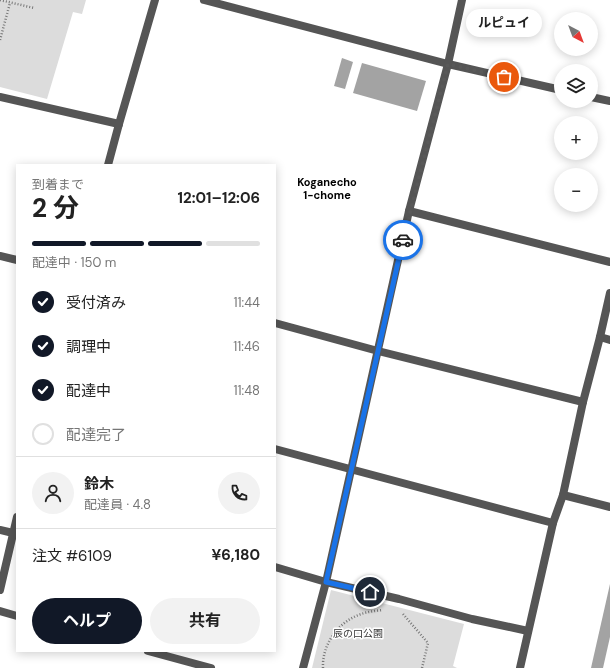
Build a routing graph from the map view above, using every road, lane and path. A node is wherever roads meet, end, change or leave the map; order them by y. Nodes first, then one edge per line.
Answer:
1 (0, 0) edge
2 (155, 0) edge
3 (204, 0) edge
4 (462, 0) edge
5 (10, 3) junction
6 (34, 8) dead end
7 (0, 40) edge
8 (448, 64) junction
9 (554, 88) edge
10 (0, 97) edge
11 (598, 98) edge
12 (610, 101) edge
13 (119, 124) junction
14 (108, 164) edge
15 (409, 211) junction
16 (0, 256) edge
17 (16, 260) edge
18 (610, 262) edge
19 (610, 293) edge
20 (276, 323) edge
21 (600, 337) junction
22 (610, 340) edge
23 (378, 351) junction
24 (583, 402) junction
25 (276, 449) edge
26 (352, 470) junction
27 (563, 495) junction
28 (610, 507) edge
29 (16, 521) edge
30 (553, 523) junction
31 (0, 530) edge
32 (13, 533) junction
33 (276, 568) edge
34 (326, 582) junction
35 (0, 590) edge
36 (388, 609) dead end
37 (0, 611) edge
38 (399, 612) dead end
39 (16, 616) edge
40 (528, 631) junction
41 (152, 652) edge
42 (211, 668) edge
43 (303, 668) edge
44 (323, 668) edge
45 (422, 668) edge
46 (520, 668) edge

1 - 5 path
2 - 13 street
3 - 8 street
4 - 8 street
5 - 6 path
5 - 7 path
8 - 9 street
8 - 15 street
10 - 13 street
11 - 12 street
13 - 14 street
15 - 18 street
15 - 23 street
16 - 17 street
19 - 21 street
20 - 23 street
21 - 22 street
21 - 24 street
23 - 24 street
23 - 26 street
24 - 27 street
25 - 26 street
26 - 30 street
26 - 34 street
27 - 28 street
27 - 30 street
29 - 32 street
30 - 40 street
31 - 32 street
32 - 35 street
33 - 34 street
34 - 40 street
34 - 43 street
36 - 44 path
37 - 39 street
38 - 45 path
40 - 46 street
41 - 42 street

